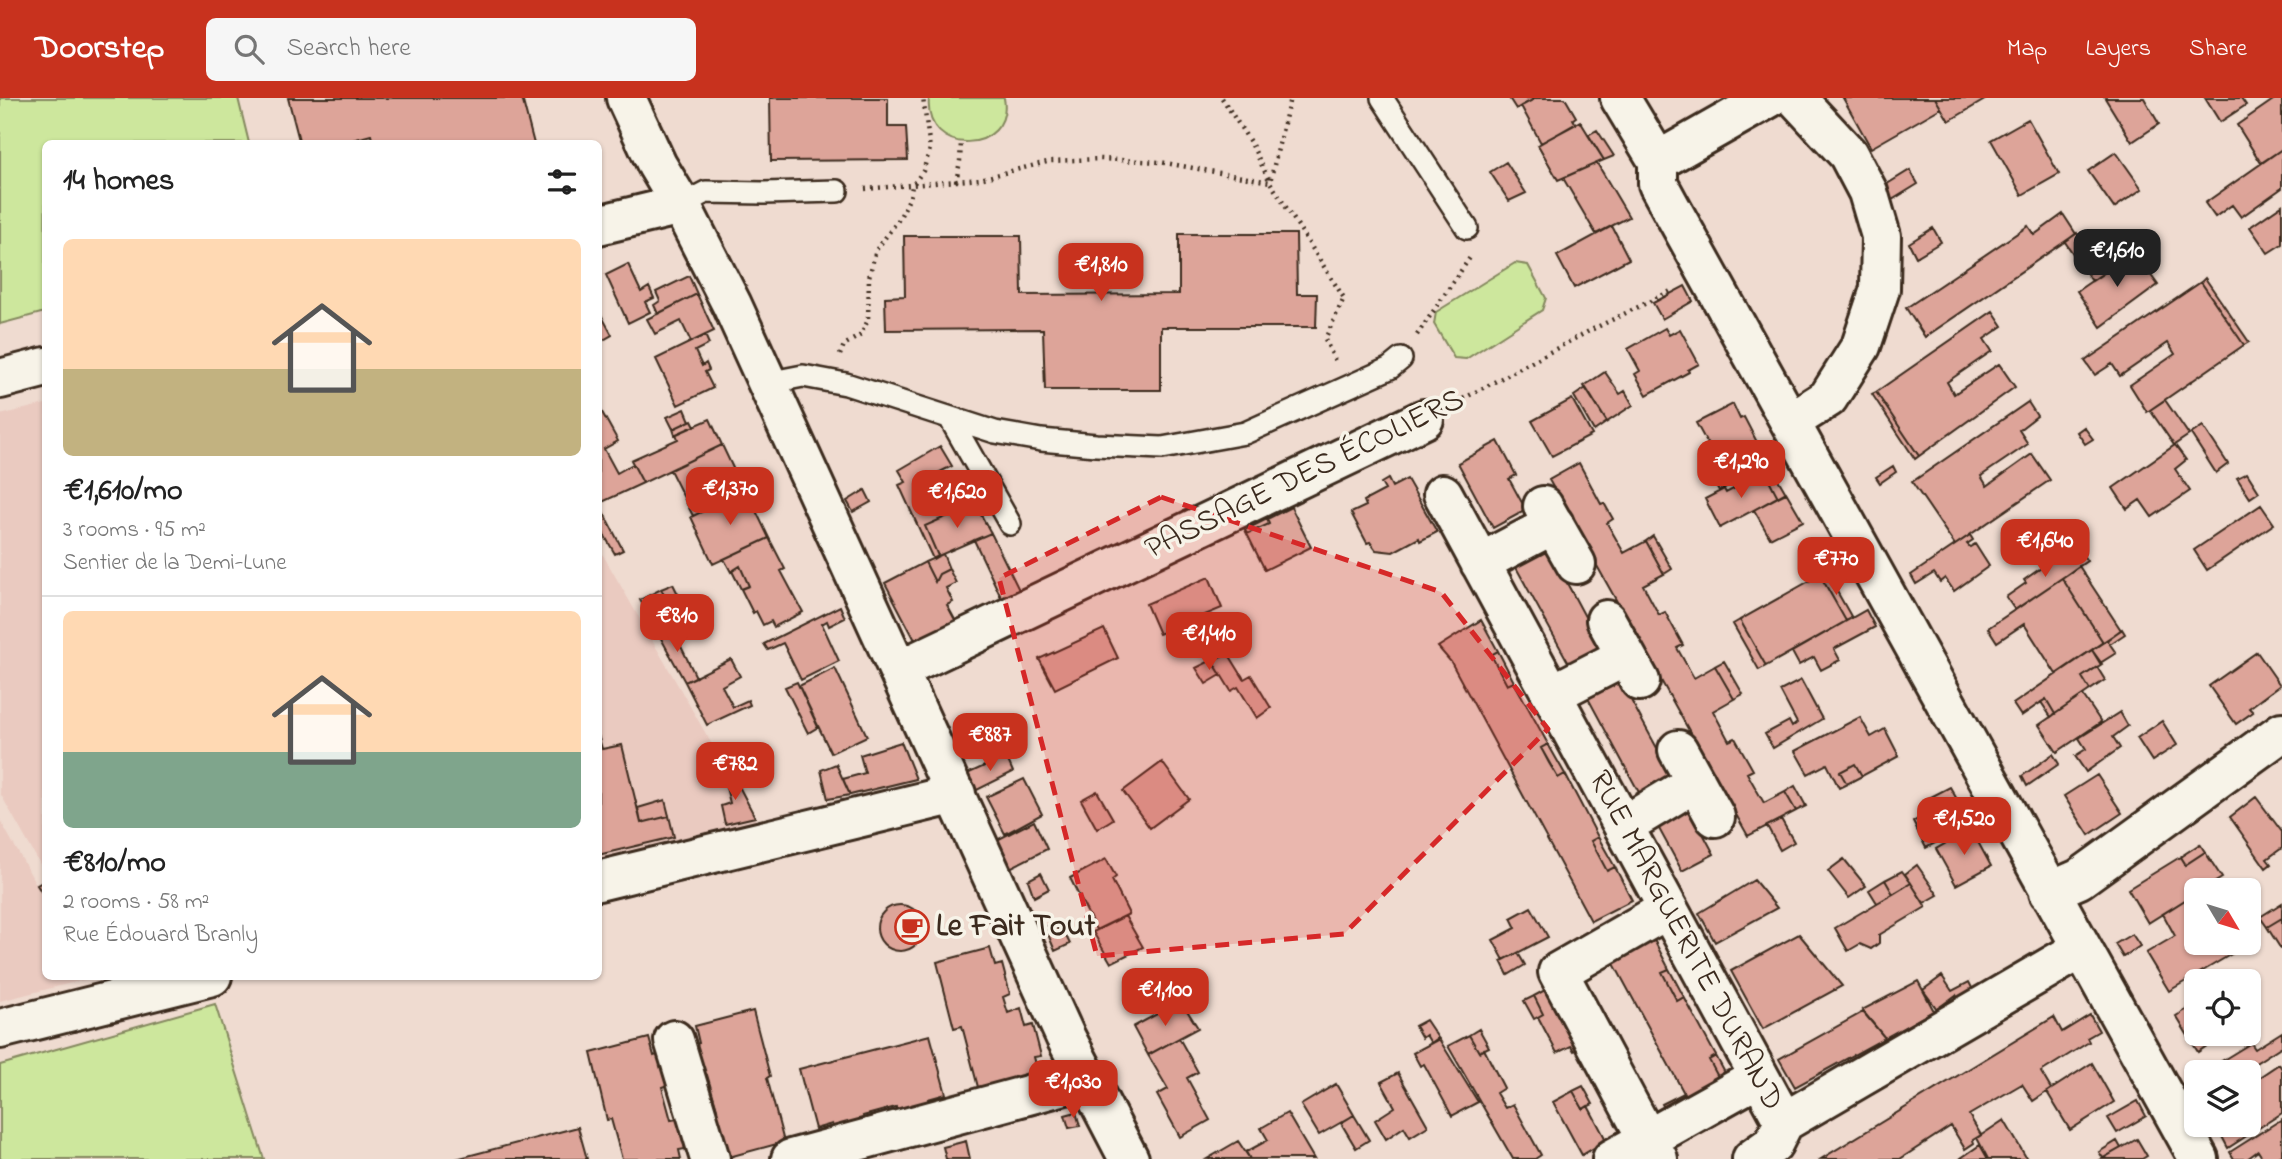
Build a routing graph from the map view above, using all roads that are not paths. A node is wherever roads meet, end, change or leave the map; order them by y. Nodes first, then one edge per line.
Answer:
1 (626, 98) edge
2 (1382, 98) edge
3 (1620, 98) edge
4 (1769, 98) edge
5 (1796, 98) edge
6 (1658, 161) junction
7 (837, 191) road end
8 (681, 205) junction
9 (602, 224) edge
10 (1467, 228) road end
11 (1401, 359) road end
12 (42, 368) edge
13 (0, 379) edge
14 (767, 383) junction
15 (1424, 419) road end
16 (951, 420) junction
17 (1790, 422) junction
18 (1443, 494) dead end
19 (1010, 524) dead end
20 (1480, 563) junction
21 (1576, 564) dead end
22 (1606, 620) dead end
23 (899, 670) junction
24 (1552, 694) junction
25 (2282, 732) edge
26 (956, 794) junction
27 (1715, 817) dead end
28 (1623, 826) junction
29 (602, 880) edge
30 (2049, 892) junction
31 (1668, 909) junction
32 (2081, 949) junction
33 (197, 980) edge
34 (0, 1029) edge
35 (674, 1040) dead end
36 (1759, 1077) junction
37 (1087, 1079) junction
38 (1784, 1122) junction
39 (1652, 1149) edge
40 (710, 1159) edge
41 (790, 1159) edge
42 (1129, 1159) edge
43 (1612, 1159) edge
44 (1752, 1159) edge
45 (2199, 1159) edge

1 - 8 street
2 - 10 lane
3 - 6 street
4 - 6 street
5 - 17 street
6 - 17 street
7 - 8 lane
8 - 9 street
8 - 14 street
11 - 16 lane
12 - 13 street
14 - 16 lane
14 - 23 street
15 - 23 street, PASSAGE DES ÉCOLIERS
16 - 19 lane
17 - 30 street
18 - 20 street, RUE MARGUERITE DURAND
20 - 21 street
20 - 24 street, RUE MARGUERITE DURAND
22 - 24 street
23 - 26 street
24 - 28 street, RUE MARGUERITE DURAND
25 - 30 street
26 - 29 street
26 - 37 street
27 - 28 street
28 - 31 street, RUE MARGUERITE DURAND
30 - 32 street
31 - 36 street, RUE MARGUERITE DURAND
31 - 39 street
32 - 38 street, RUE MARGUERITE DURAND
32 - 45 street
33 - 34 street
35 - 40 street
36 - 38 street, RUE MARGUERITE DURAND
36 - 39 street
37 - 41 street
37 - 42 street
38 - 44 street
39 - 43 street

